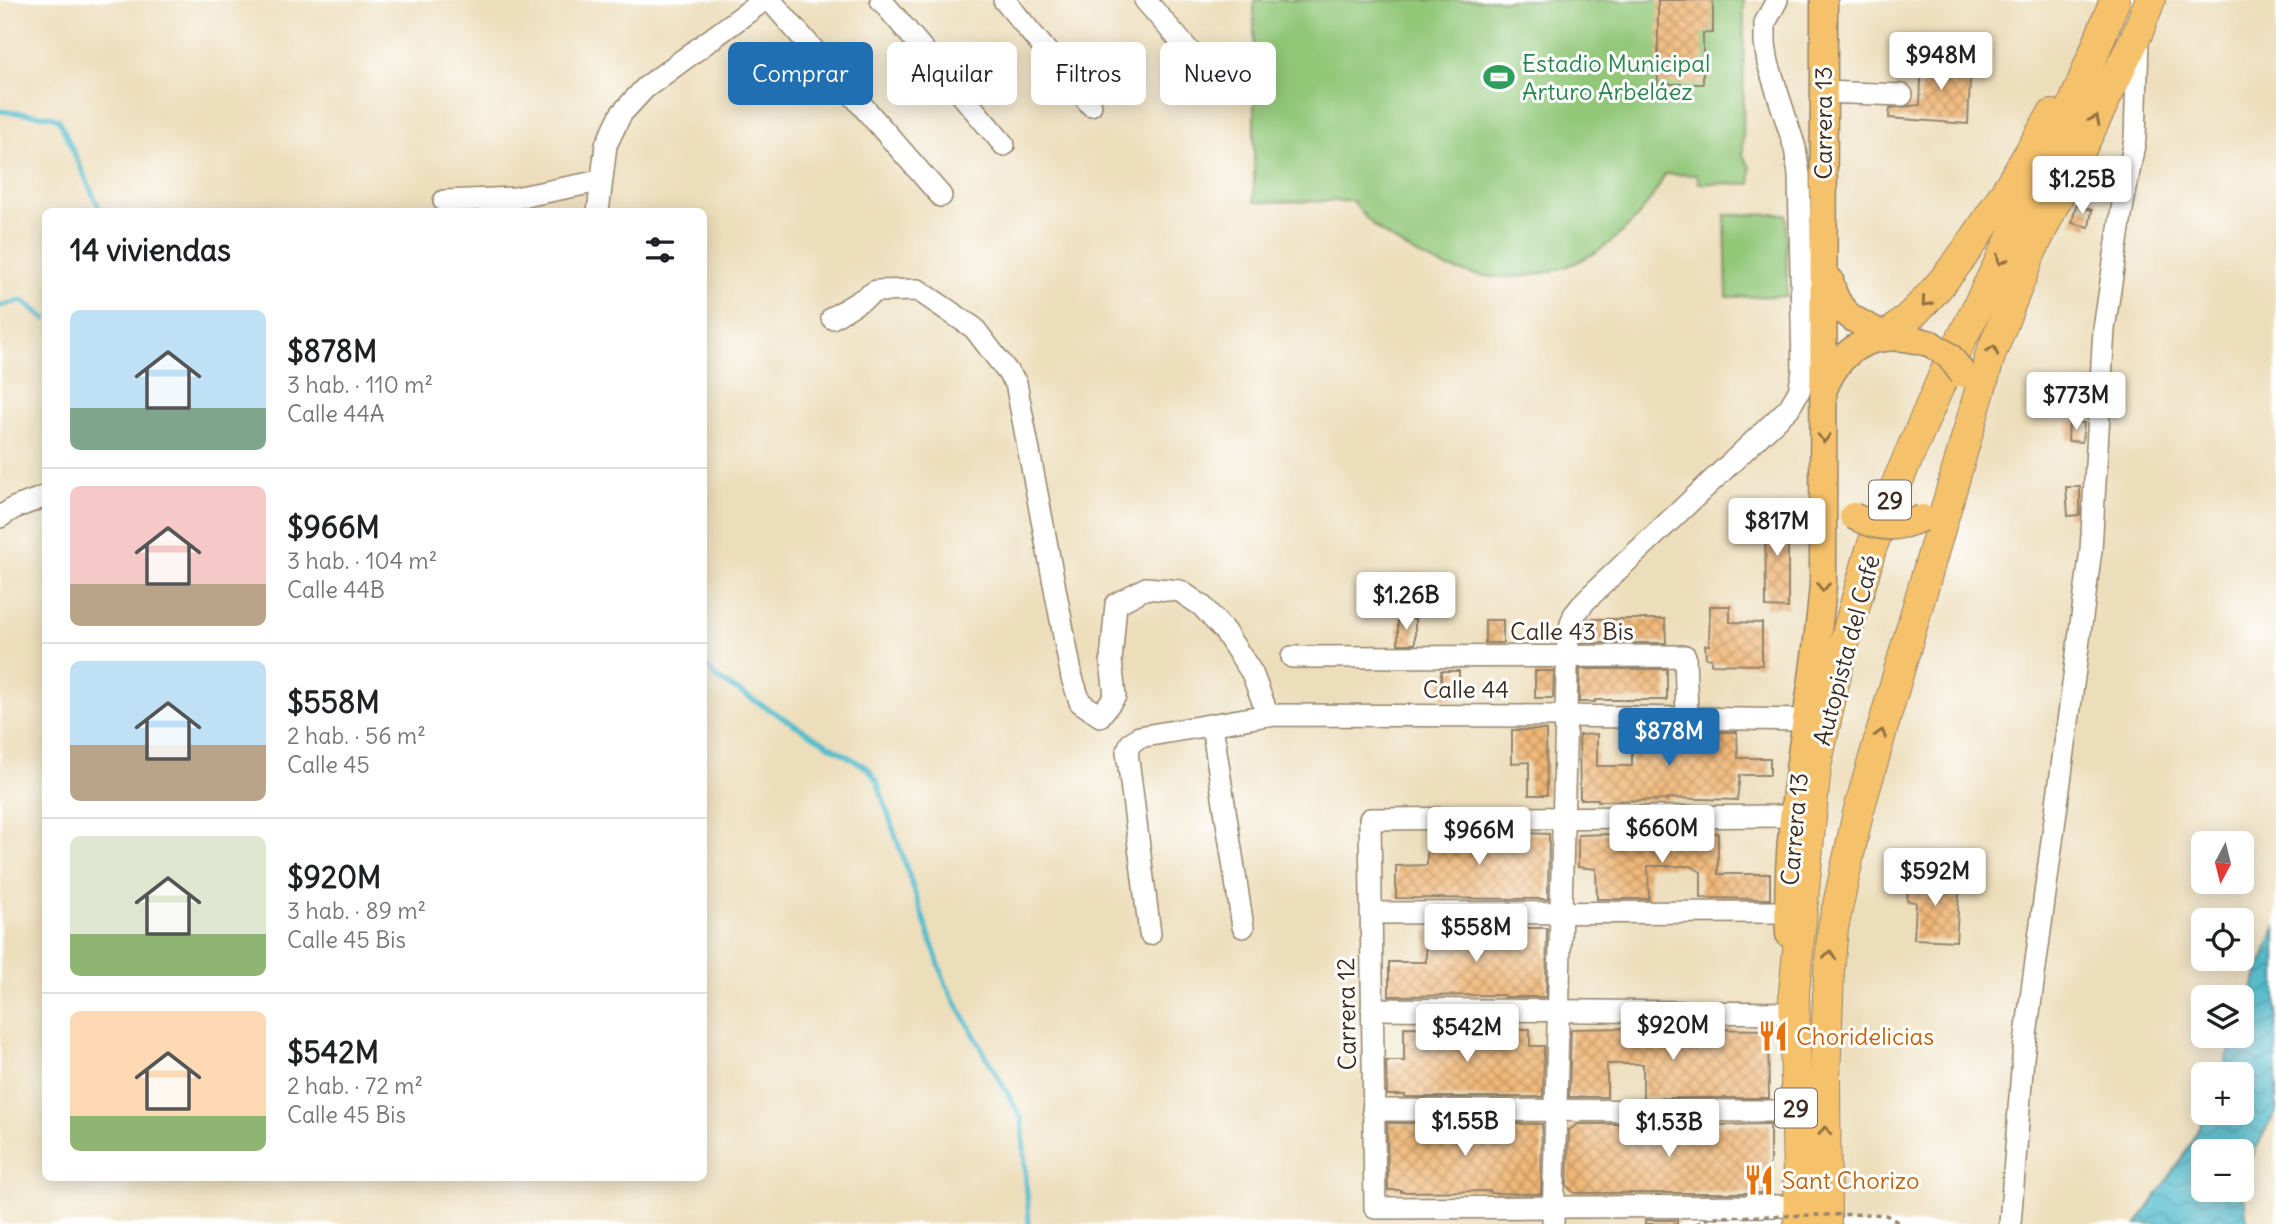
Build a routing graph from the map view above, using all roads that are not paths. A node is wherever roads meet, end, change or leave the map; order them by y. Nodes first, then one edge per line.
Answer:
1 (764, 0) edge
2 (770, 0) edge
3 (881, 0) edge
4 (1004, 0) edge
5 (1145, 0) edge
6 (2115, 0) edge
7 (2150, 0) edge
8 (1778, 2) edge
9 (1820, 7) edge
10 (2138, 32) junction
11 (2099, 41) junction
12 (1039, 42) edge
13 (1181, 42) edge
14 (1824, 92) junction
15 (1902, 96) dead end
16 (1004, 145) dead end
17 (600, 181) junction
18 (941, 196) dead end
19 (444, 201) dead end
20 (598, 208) edge
21 (1823, 247) junction
22 (832, 318) dead end
23 (1887, 336) junction
24 (1824, 391) junction
25 (1967, 439) junction
26 (1824, 470) junction
27 (1954, 484) junction
28 (42, 498) edge
29 (0, 517) edge
30 (1292, 657) dead end
31 (1566, 657) junction
32 (1268, 715) junction
33 (1565, 716) junction
34 (1687, 717) junction
35 (1805, 720) junction
36 (1212, 725) junction
37 (1793, 816) junction
38 (1563, 818) junction
39 (1560, 912) junction
40 (1787, 912) junction
41 (1371, 913) junction
42 (1243, 927) dead end
43 (1150, 934) dead end
44 (1794, 1002) junction
45 (1372, 1009) junction
46 (1558, 1010) junction
47 (1373, 1110) junction
48 (1556, 1110) junction
49 (1796, 1111) junction
50 (1553, 1215) edge
51 (1804, 1220) edge
52 (2010, 1224) edge

1 - 17 street
2 - 18 street
3 - 16 street
4 - 12 street
5 - 13 street
6 - 11 highway, Autopista del Café / 29
7 - 10 highway, 29
8 - 31 street
9 - 14 main road, Carrera 13
25 -> 10 highway, 29
10 - 52 street
11 -> 23 highway
11 -> 44 highway, Autopista del Café / 29
14 - 15 street
14 - 21 main road, Carrera 13
17 - 19 street
17 - 20 street
21 - 23 main road, Carrera 13
21 - 24 main road, Carrera 13
22 - 32 street
23 - 24 main road
23 - 25 main road, bridge
24 -> 26 main road, Carrera 13
25 - 27 highway, 29
26 - 27 main road, bridge
26 -> 35 main road, Carrera 13
51 -> 27 highway, 29
28 - 29 street
30 - 31 street, Calle 43 Bis
31 - 33 street
31 - 34 street, Calle 43 Bis
32 - 33 street, Calle 44
32 - 36 street, Calle 44
33 - 34 street, Calle 44
33 - 38 street
34 - 35 street, Calle 44
35 - 37 main road, Carrera 13
36 - 42 street
36 - 43 street, Calle 44
37 - 38 street
37 - 40 main road, Carrera 13
38 - 39 street
38 - 41 street, Carrera 12
39 - 40 street
39 - 41 street
39 - 46 street
40 - 44 main road, Carrera 13
41 - 45 street, Carrera 12
44 - 46 street
44 - 49 highway, Autopista del Café / 29
45 - 46 street
45 - 47 street, Carrera 12
46 - 48 street
47 - 48 street
47 - 50 street, Carrera 12
48 - 49 street
48 - 50 street
49 - 51 highway, Autopista del Café / 29
50 - 51 street

